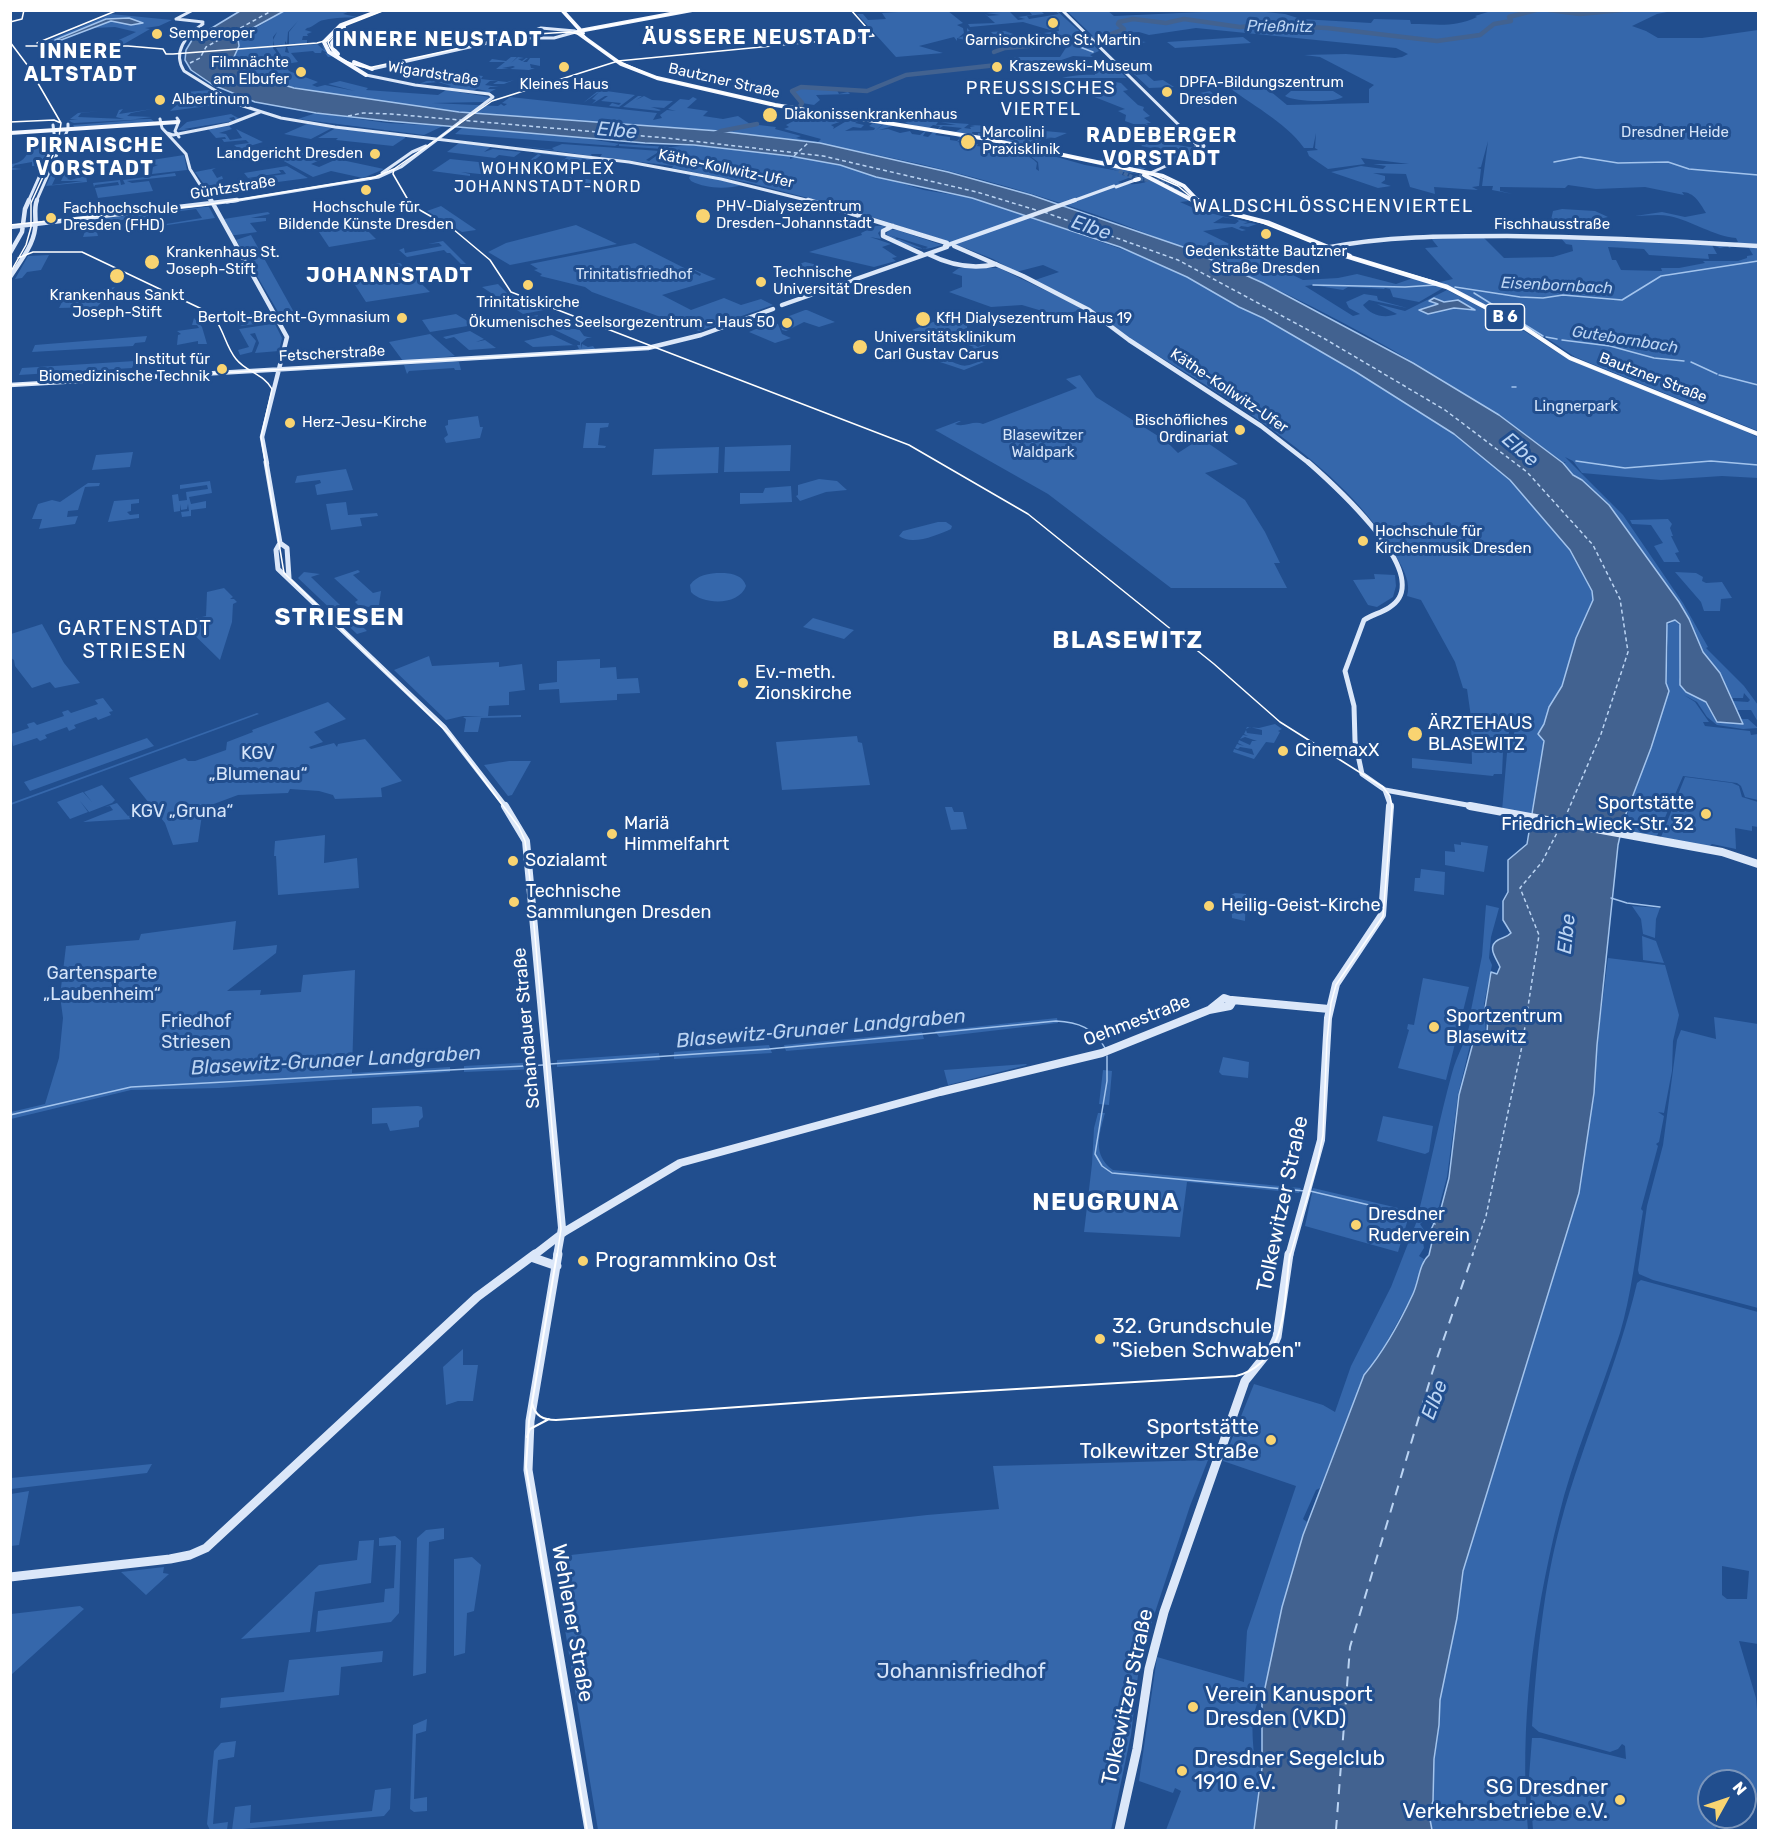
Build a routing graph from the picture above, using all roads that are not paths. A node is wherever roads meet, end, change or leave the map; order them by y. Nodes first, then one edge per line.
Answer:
1 (193, 10) edge
2 (381, 10) edge
3 (388, 10) edge
4 (562, 10) edge
5 (692, 10) edge
6 (1062, 10) edge
7 (576, 26) junction
8 (562, 29) junction
9 (579, 31) junction
10 (523, 35) junction
11 (558, 37) junction
12 (531, 38) junction
13 (583, 38) junction
14 (513, 39) junction
15 (594, 44) junction
16 (1116, 63) joint
17 (361, 71) junction
18 (372, 72) junction
19 (366, 75) joint
20 (1154, 99) joint
21 (261, 112) junction
22 (1168, 112) junction
23 (178, 120) joint
24 (160, 122) junction
25 (68, 127) junction
26 (10, 128) edge
27 (53, 128) junction
28 (10, 133) edge
29 (172, 134) junction
30 (1191, 136) dead end
31 (437, 138) junction
32 (1197, 139) dead end
33 (177, 142) junction
34 (428, 145) junction
35 (1049, 152) junction
36 (1091, 160) junction
37 (1084, 162) junction
38 (390, 170) junction
39 (1119, 171) tunnel mouth
40 (1148, 174) junction
41 (1135, 179) tunnel mouth
42 (211, 204) junction
43 (1212, 211) tunnel mouth
44 (35, 224) junction
45 (10, 225) edge
46 (23, 226) junction
47 (893, 226) junction
48 (1270, 227) junction
49 (946, 245) junction
50 (954, 246) dead end
51 (1758, 246) edge
52 (1327, 248) junction
53 (10, 253) edge
54 (923, 253) junction
55 (933, 257) junction
56 (996, 264) junction
57 (10, 277) edge
58 (279, 369) junction
59 (10, 385) edge
60 (1758, 434) edge
61 (280, 543) junction
62 (289, 578) junction
63 (1385, 790) junction
64 (1408, 795) junction
65 (1390, 803) junction
66 (1758, 864) edge
67 (1329, 1009) junction
68 (562, 1234) junction
69 (531, 1257) junction
70 (557, 1266) junction
71 (530, 1421) joint
72 (10, 1577) edge
73 (589, 1830) edge
74 (1119, 1830) edge

1 - 21 main road, Käthe-Kollwitz-Ufer
2 - 17 main road
3 - 18 main road
4 - 7 main road, B 6
5 - 9 main road
6 - 16 main road
7 - 8 main road
7 - 9 main road, B 6
8 - 9 main road
8 - 10 main road
9 - 11 main road
9 - 13 main road, B 6
9 - 15 main road, Bautzner Straße / B 6
10 - 12 main road
10 - 14 main road
11 - 12 main road
11 - 13 main road
12 - 14 main road
13 - 15 main road, Bautzner Straße / B 6
14 - 18 main road
15 - 35 main road, Bautzner Straße / B 6
16 - 20 main road
17 - 18 main road
17 - 19 main road
18 - 19 main road, Wigardstraße
18 - 31 main road, Wigardstraße
20 - 22 main road
21 - 29 main road
21 - 31 main road, Käthe-Kollwitz-Ufer
22 - 30 main road
22 - 32 main road
22 - 40 main road
23 - 24 main road
23 - 29 main road
24 - 25 main road
24 - 25 main road
24 - 29 main road
25 - 27 main road
25 - 44 main road
26 - 27 main road
27 - 28 main road
27 - 46 main road
29 - 33 main road
29 - 33 main road
31 - 34 main road
31 - 47 main road, Käthe-Kollwitz-Ufer
33 - 42 main road
34 - 38 main road
34 - 38 main road
35 - 36 main road, Bautzner Straße / B 6
35 - 37 main road, Bautzner Straße / B 6
36 - 37 main road
36 - 40 main road, Bautzner Straße / B 6
37 - 39 main road
37 - 40 main road, Bautzner Straße / B 6
38 - 42 main road, Güntzstraße
40 - 48 main road, Bautzner Straße / B 6
40 - 52 main road, Bautzner Straße / B 6
41 - 49 main road, bridge
42 - 44 main road, Güntzstraße
42 - 58 main road
43 - 48 main road
44 - 46 main road, Güntzstraße
44 - 57 main road
45 - 46 main road, Güntzstraße
46 - 53 main road
47 - 49 main road, Käthe-Kollwitz-Ufer
47 - 54 main road
48 - 52 main road, Bautzner Straße / B 6
49 - 54 main road
50 - 56 main road, Käthe-Kollwitz-Ufer
51 - 52 main road, Fischhausstraße
52 - 60 main road, Bautzner Straße / B 6
54 - 55 main road
54 - 55 main road
54 - 58 main road, Fetscherstraße
55 - 56 main road
56 - 63 main road, Käthe-Kollwitz-Ufer
58 - 59 main road, Fetscherstraße
58 - 61 main road
61 - 62 main road
61 - 62 main road, Schandauer Straße
62 - 68 main road, Schandauer Straße
63 - 64 main road
63 - 65 main road, Tolkewitzer Straße
64 - 65 main road
64 - 66 main road
65 - 67 main road, Tolkewitzer Straße
67 - 68 main road, Oehmestraße
67 - 74 main road, Tolkewitzer Straße
68 - 69 main road, Oehmestraße
68 - 70 main road, Schandauer Straße
69 - 70 main road
69 - 72 main road, Oehmestraße
70 - 71 main road, Schandauer Straße
71 - 73 main road, Wehlener Straße

